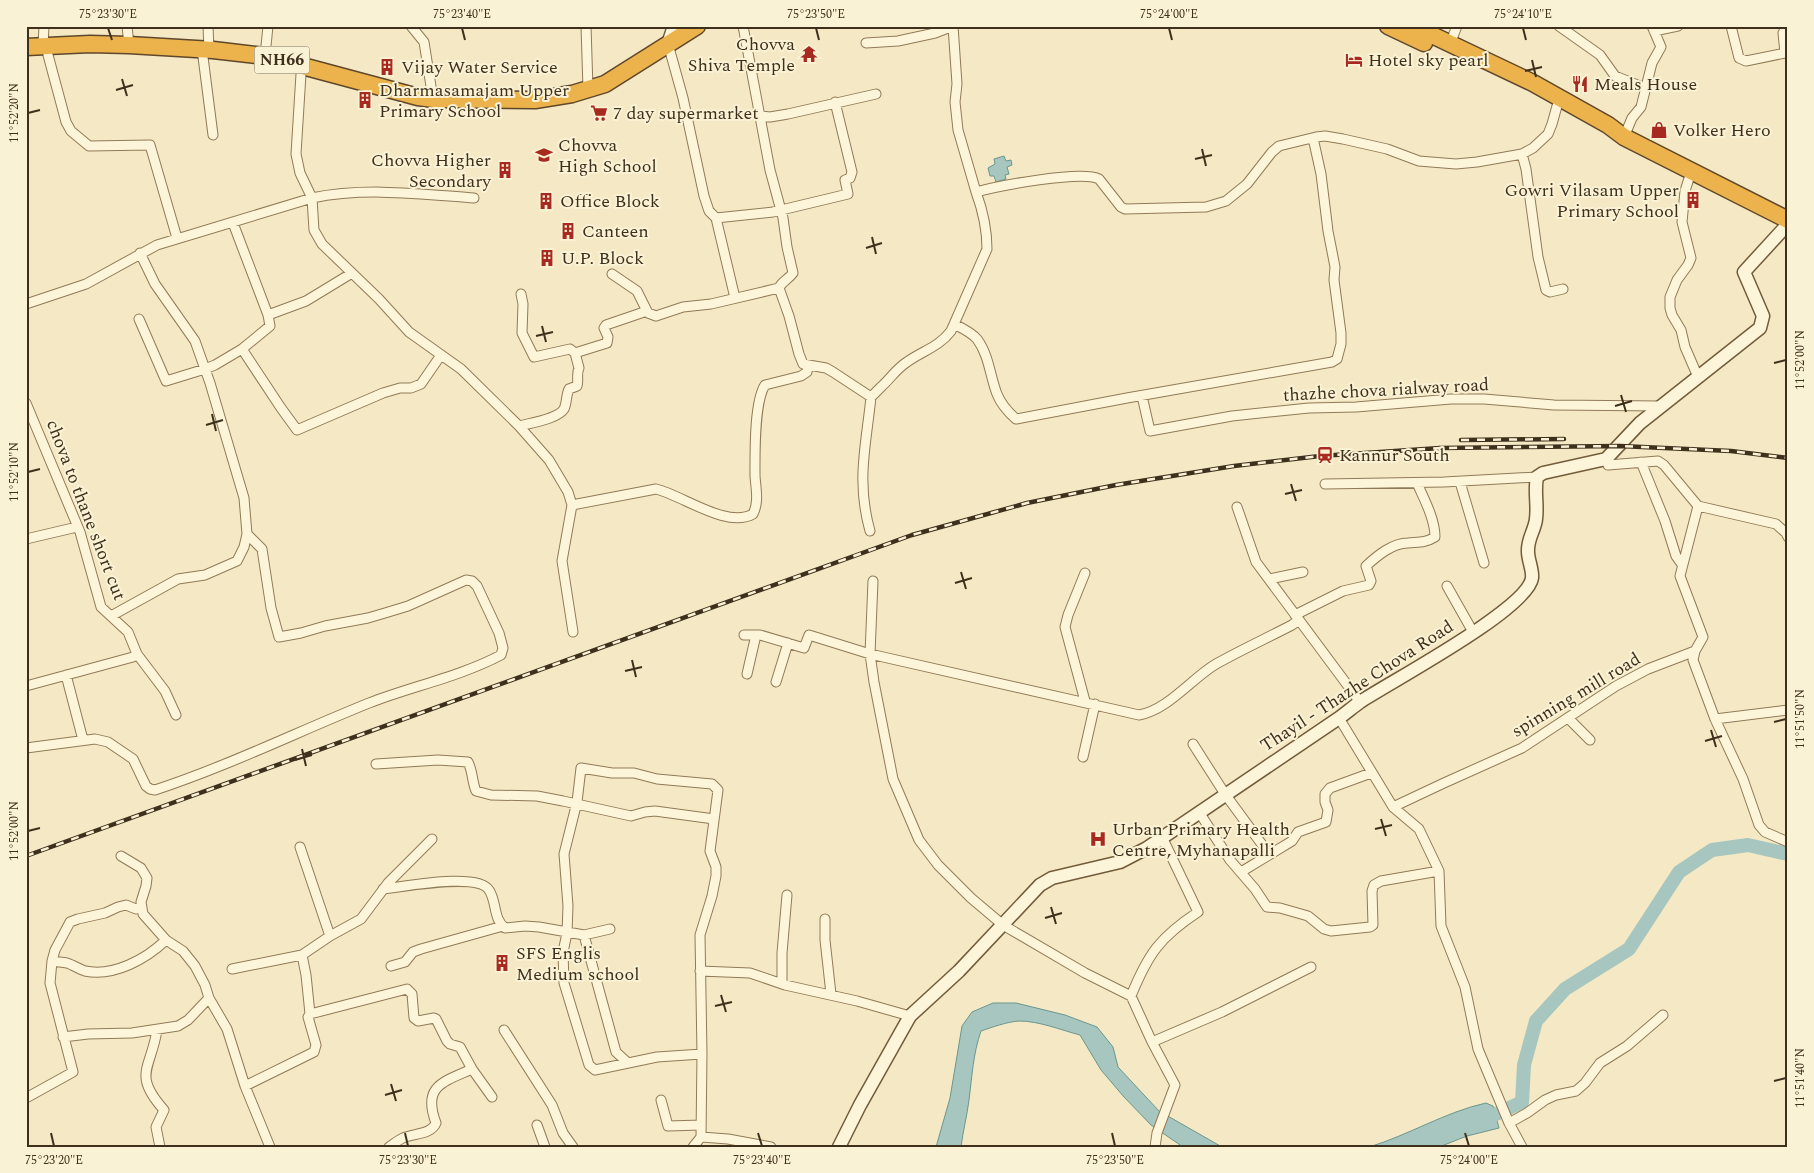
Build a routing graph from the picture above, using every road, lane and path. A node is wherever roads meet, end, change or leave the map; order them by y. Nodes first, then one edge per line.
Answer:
1 (44, 26) edge
2 (126, 26) edge
3 (208, 26) edge
4 (268, 26) edge
5 (411, 26) edge
6 (586, 26) edge
7 (674, 26) edge
8 (743, 26) edge
9 (953, 26) edge
10 (1388, 26) edge
11 (1413, 26) edge
12 (1457, 26) edge
13 (1559, 26) edge
14 (1678, 26) edge
15 (1731, 26) edge
16 (1787, 26) edge
17 (698, 27) edge
18 (1653, 29) edge
19 (866, 43) dead end
20 (668, 44) junction
21 (1450, 44) junction
22 (129, 45) junction
23 (48, 49) edge
24 (206, 54) junction
25 (266, 56) junction
26 (26, 57) edge
27 (301, 70) junction
28 (1645, 88) junction
29 (588, 89) junction
30 (876, 94) dead end
31 (432, 99) junction
32 (534, 100) junction
33 (836, 102) junction
34 (1558, 102) junction
35 (761, 116) junction
36 (213, 135) dead end
37 (1620, 135) junction
38 (1312, 138) junction
39 (1522, 154) junction
40 (1691, 172) junction
41 (976, 192) junction
42 (312, 198) junction
43 (474, 198) dead end
44 (780, 210) junction
45 (716, 218) junction
46 (1788, 220) edge
47 (234, 223) junction
48 (1788, 224) edge
49 (177, 238) junction
50 (140, 253) junction
51 (352, 273) junction
52 (612, 274) dead end
53 (779, 288) junction
54 (1563, 289) dead end
55 (521, 294) dead end
56 (735, 298) junction
57 (26, 304) edge
58 (647, 311) junction
59 (268, 315) junction
60 (139, 319) dead end
61 (954, 324) junction
62 (242, 348) junction
63 (575, 353) junction
64 (441, 355) junction
65 (808, 366) junction
66 (205, 369) junction
67 (1698, 377) junction
68 (1142, 396) junction
69 (871, 397) junction
70 (26, 403) edge
71 (1661, 406) junction
72 (519, 426) junction
73 (1606, 459) junction
74 (1641, 462) junction
75 (1537, 477) junction
76 (1460, 482) junction
77 (1417, 483) junction
78 (1325, 484) dead end
79 (572, 505) junction
80 (1698, 506) junction
81 (1238, 507) dead end
82 (77, 526) junction
83 (870, 531) dead end
84 (247, 534) junction
85 (1788, 537) edge
86 (26, 539) edge
87 (1683, 560) junction
88 (1484, 563) dead end
89 (1085, 572) dead end
90 (1302, 572) dead end
91 (1269, 579) junction
92 (873, 582) dead end
93 (1447, 586) dead end
94 (111, 616) junction
95 (1297, 617) junction
96 (573, 632) dead end
97 (1473, 632) junction
98 (744, 635) dead end
99 (756, 635) junction
100 (788, 643) junction
101 (1695, 651) junction
102 (138, 654) junction
103 (870, 654) junction
104 (747, 674) dead end
105 (66, 676) junction
106 (776, 682) dead end
107 (26, 686) edge
108 (1085, 702) junction
109 (1360, 702) junction
110 (1095, 704) junction
111 (1788, 710) edge
112 (176, 715) dead end
113 (1339, 718) junction
114 (1568, 718) junction
115 (1715, 719) junction
116 (26, 738) edge
117 (83, 740) junction
118 (1590, 740) dead end
119 (1193, 744) dead end
120 (28, 747) edge
121 (1083, 757) dead end
122 (376, 764) dead end
123 (1371, 773) junction
124 (1224, 794) junction
125 (576, 804) junction
126 (1393, 808) junction
127 (1199, 812) junction
128 (714, 820) junction
129 (1162, 837) junction
130 (432, 839) dead end
131 (1788, 842) edge
132 (300, 846) dead end
133 (1269, 854) junction
134 (122, 856) dead end
135 (1439, 871) junction
136 (1241, 872) junction
137 (383, 889) junction
138 (787, 895) dead end
139 (141, 907) junction
140 (825, 919) dead end
141 (1003, 925) junction
142 (502, 926) junction
143 (610, 929) dead end
144 (567, 933) junction
145 (584, 935) junction
146 (330, 936) junction
147 (166, 940) junction
148 (302, 955) junction
149 (52, 961) junction
150 (391, 966) dead end
151 (1310, 967) dead end
152 (232, 969) dead end
153 (700, 971) junction
154 (782, 984) junction
155 (831, 994) junction
156 (1131, 996) junction
157 (209, 998) junction
158 (310, 1014) junction
159 (1663, 1015) dead end
160 (910, 1016) junction
161 (157, 1030) junction
162 (504, 1030) dead end
163 (64, 1037) junction
164 (1152, 1042) junction
165 (702, 1054) junction
166 (628, 1063) junction
167 (472, 1069) junction
168 (245, 1086) junction
169 (492, 1097) dead end
170 (26, 1098) edge
171 (661, 1100) dead end
172 (1509, 1123) junction
173 (537, 1125) dead end
174 (701, 1125) junction
175 (701, 1136) junction
176 (160, 1147) edge
177 (270, 1147) edge
178 (389, 1147) edge
179 (545, 1147) edge
180 (572, 1147) edge
181 (693, 1147) edge
182 (771, 1147) edge
183 (839, 1147) edge
184 (1155, 1147) edge
185 (1522, 1147) edge

1 - 23 street
2 - 22 street
3 - 24 street
4 - 25 street
5 - 31 street
6 - 29 street
7 - 20 street
8 - 35 street
9 - 19 street
9 - 41 street
10 - 34 highway
11 - 21 highway
12 - 21 street
13 - 28 street
14 - 18 street
15 - 16 street
17 - 20 highway, NH66
18 - 28 street
20 - 29 highway, NH66
20 - 45 street
21 - 34 highway
22 - 23 highway, NH66
22 - 24 highway, NH66
23 - 24 highway, NH66
23 - 26 highway, NH66
23 - 49 street
24 - 25 highway, NH66
24 - 27 highway, NH66
24 - 36 street
25 - 27 highway, NH66
27 - 31 highway, NH66
27 - 32 highway, NH66
27 - 42 street
28 - 37 street
29 - 32 highway, NH66
30 - 33 street
31 - 32 highway, NH66
33 - 35 street
33 - 44 street
34 - 37 highway
34 - 39 street
35 - 44 street
37 - 40 highway
38 - 39 street
38 - 41 street
38 - 68 street
39 - 54 street
40 - 46 highway
40 - 67 street
41 - 61 street
42 - 43 street
42 - 47 street
42 - 51 street
44 - 45 street
44 - 53 street
45 - 56 street
47 - 49 street
47 - 59 street
48 - 67 street
49 - 50 street
50 - 57 street
50 - 66 street
51 - 59 street
51 - 64 street
52 - 58 street
53 - 56 street
53 - 65 street
55 - 63 street
56 - 58 street
58 - 63 street
59 - 62 street
60 - 66 street
61 - 68 street
61 - 69 street
62 - 64 street
62 - 66 street
63 - 72 street
64 - 72 street
65 - 69 street
65 - 79 street
66 - 84 street
67 - 71 street
68 - 71 street, thazhe chova rialway road
69 - 83 street
70 - 82 street, chova to thane short cut
71 - 73 street
72 - 79 street
73 - 74 street
73 - 75 street
74 - 80 street
74 - 87 street
75 - 76 street
75 - 97 street, Thayil - Thazhe Chova Road
76 - 77 street
76 - 88 street
77 - 78 street
77 - 95 street
79 - 96 street
80 - 85 street
80 - 87 street
81 - 91 street
82 - 86 street
82 - 94 street, chova to thane short cut
84 - 94 street
84 - 117 street
87 - 101 street
89 - 108 street
90 - 91 street
91 - 95 street
92 - 103 street
93 - 97 street
94 - 102 street, chova to thane short cut
95 - 109 street
95 - 110 street
97 - 109 street, Thayil - Thazhe Chova Road
98 - 99 street
99 - 100 street
99 - 104 street
100 - 103 street
100 - 106 street
101 - 114 street, spinning mill road
101 - 115 street
102 - 105 street
102 - 112 street, chova to thane short cut
103 - 108 street
103 - 141 street
105 - 107 street
105 - 117 street
108 - 110 street
109 - 113 street, Thayil - Thazhe Chova Road
110 - 121 street
111 - 115 street
113 - 123 street
113 - 124 street, Thayil - Thazhe Chova Road
114 - 118 street
114 - 126 street, spinning mill road
115 - 131 street
116 - 120 street
117 - 120 street
119 - 124 street
122 - 125 street
123 - 126 street
123 - 133 street
124 - 127 street, Thayil - Thazhe Chova Road
124 - 133 street
125 - 128 street
125 - 128 street
125 - 144 street
126 - 135 street
127 - 129 street, Thayil - Thazhe Chova Road
127 - 136 street
128 - 153 street
129 - 141 street, Thayil - Thazhe Chova Road
129 - 156 street
130 - 137 street
132 - 146 street
133 - 136 street
134 - 139 street
135 - 136 street
135 - 172 street
137 - 142 street
137 - 146 street
138 - 154 street
139 - 147 street
139 - 149 street
140 - 155 street
141 - 156 street
141 - 160 street, Thayil - Thazhe Chova Road
142 - 144 street
142 - 150 street
143 - 145 street
144 - 145 street
144 - 166 street
145 - 166 street
146 - 148 street
147 - 149 street
147 - 157 street
148 - 152 street
148 - 158 street
149 - 163 street
151 - 164 street
153 - 154 street
153 - 165 street
154 - 155 street
155 - 160 street
156 - 164 street
157 - 161 street
157 - 168 street
158 - 167 street
158 - 168 street
159 - 172 street
160 - 183 street, Thayil - Thazhe Chova Road
161 - 163 street
161 - 176 street
162 - 180 street
163 - 170 street
164 - 184 street
165 - 166 street
165 - 174 street
167 - 169 street
167 - 178 street
168 - 177 street
171 - 174 street
172 - 185 street
173 - 179 street
174 - 175 street
175 - 181 street
175 - 182 street

